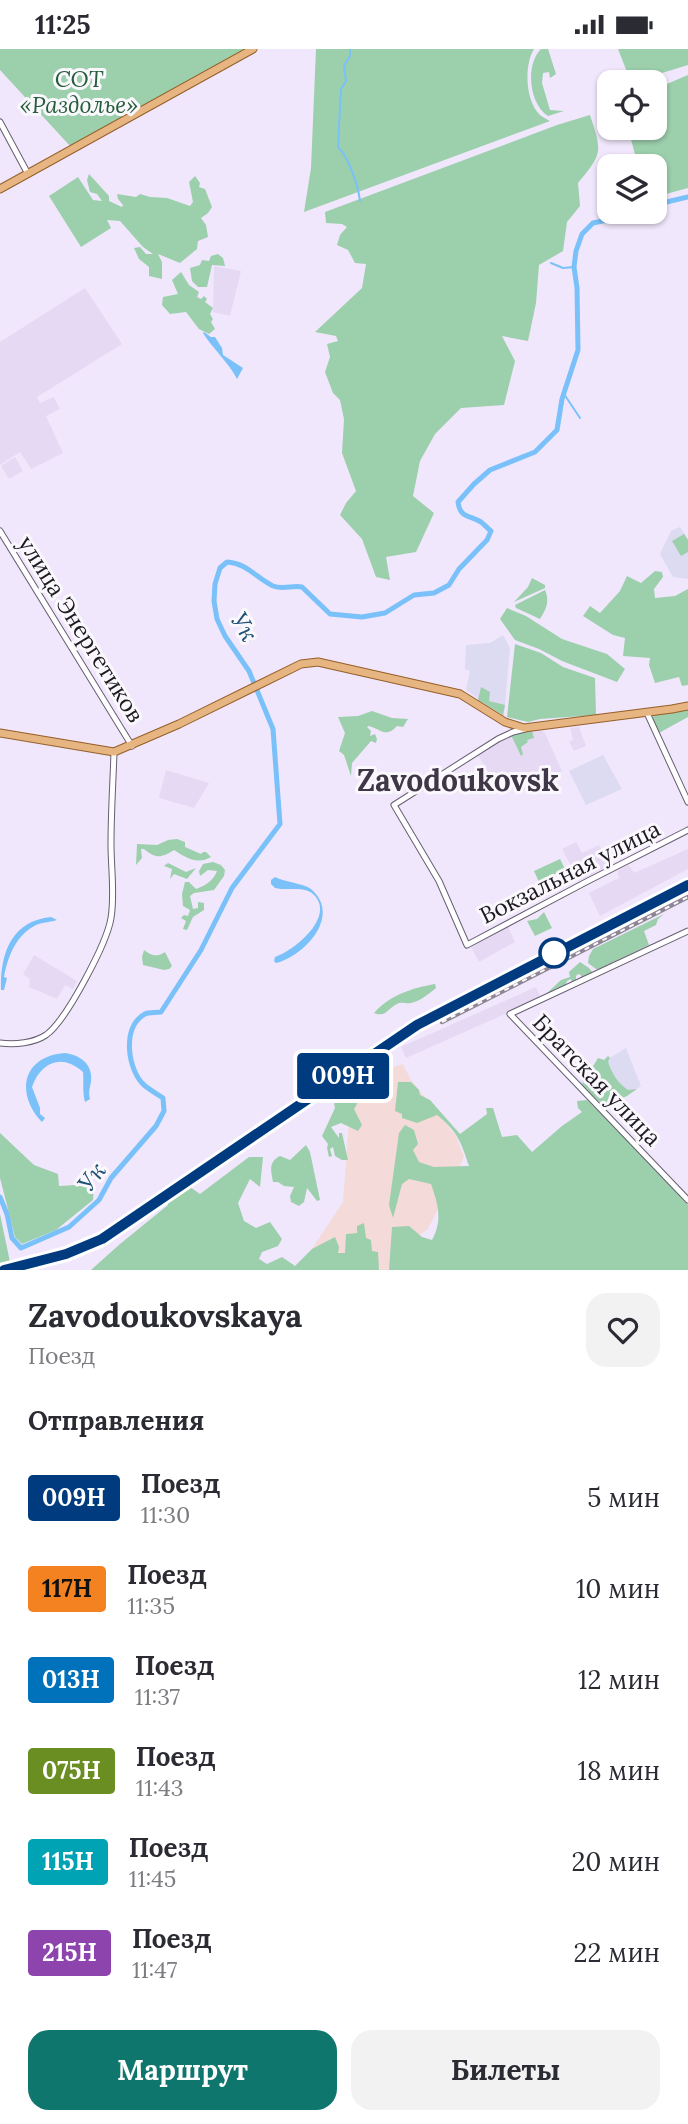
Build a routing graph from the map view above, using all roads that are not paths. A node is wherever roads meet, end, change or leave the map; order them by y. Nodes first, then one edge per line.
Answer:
1 (253, 49) edge
2 (0, 122) edge
3 (27, 174) junction
4 (0, 189) edge
5 (0, 531) edge
6 (688, 706) edge
7 (647, 712) junction
8 (505, 722) junction
9 (532, 727) junction
10 (0, 733) edge
11 (498, 739) junction
12 (132, 745) junction
13 (114, 753) junction
14 (688, 802) edge
15 (688, 830) edge
16 (688, 930) edge
17 (0, 1043) edge
18 (688, 1200) edge

1 - 3 main road
2 - 3 street
3 - 4 main road
5 - 12 street, улица Энергетиков
6 - 7 main road
7 - 9 main road
7 - 14 street
8 - 9 main road
8 - 11 street
8 - 12 main road
9 - 11 street
10 - 13 main road
11 - 15 street, Вокзальная улица
12 - 13 main road
13 - 17 street
16 - 18 street, Братская улица

